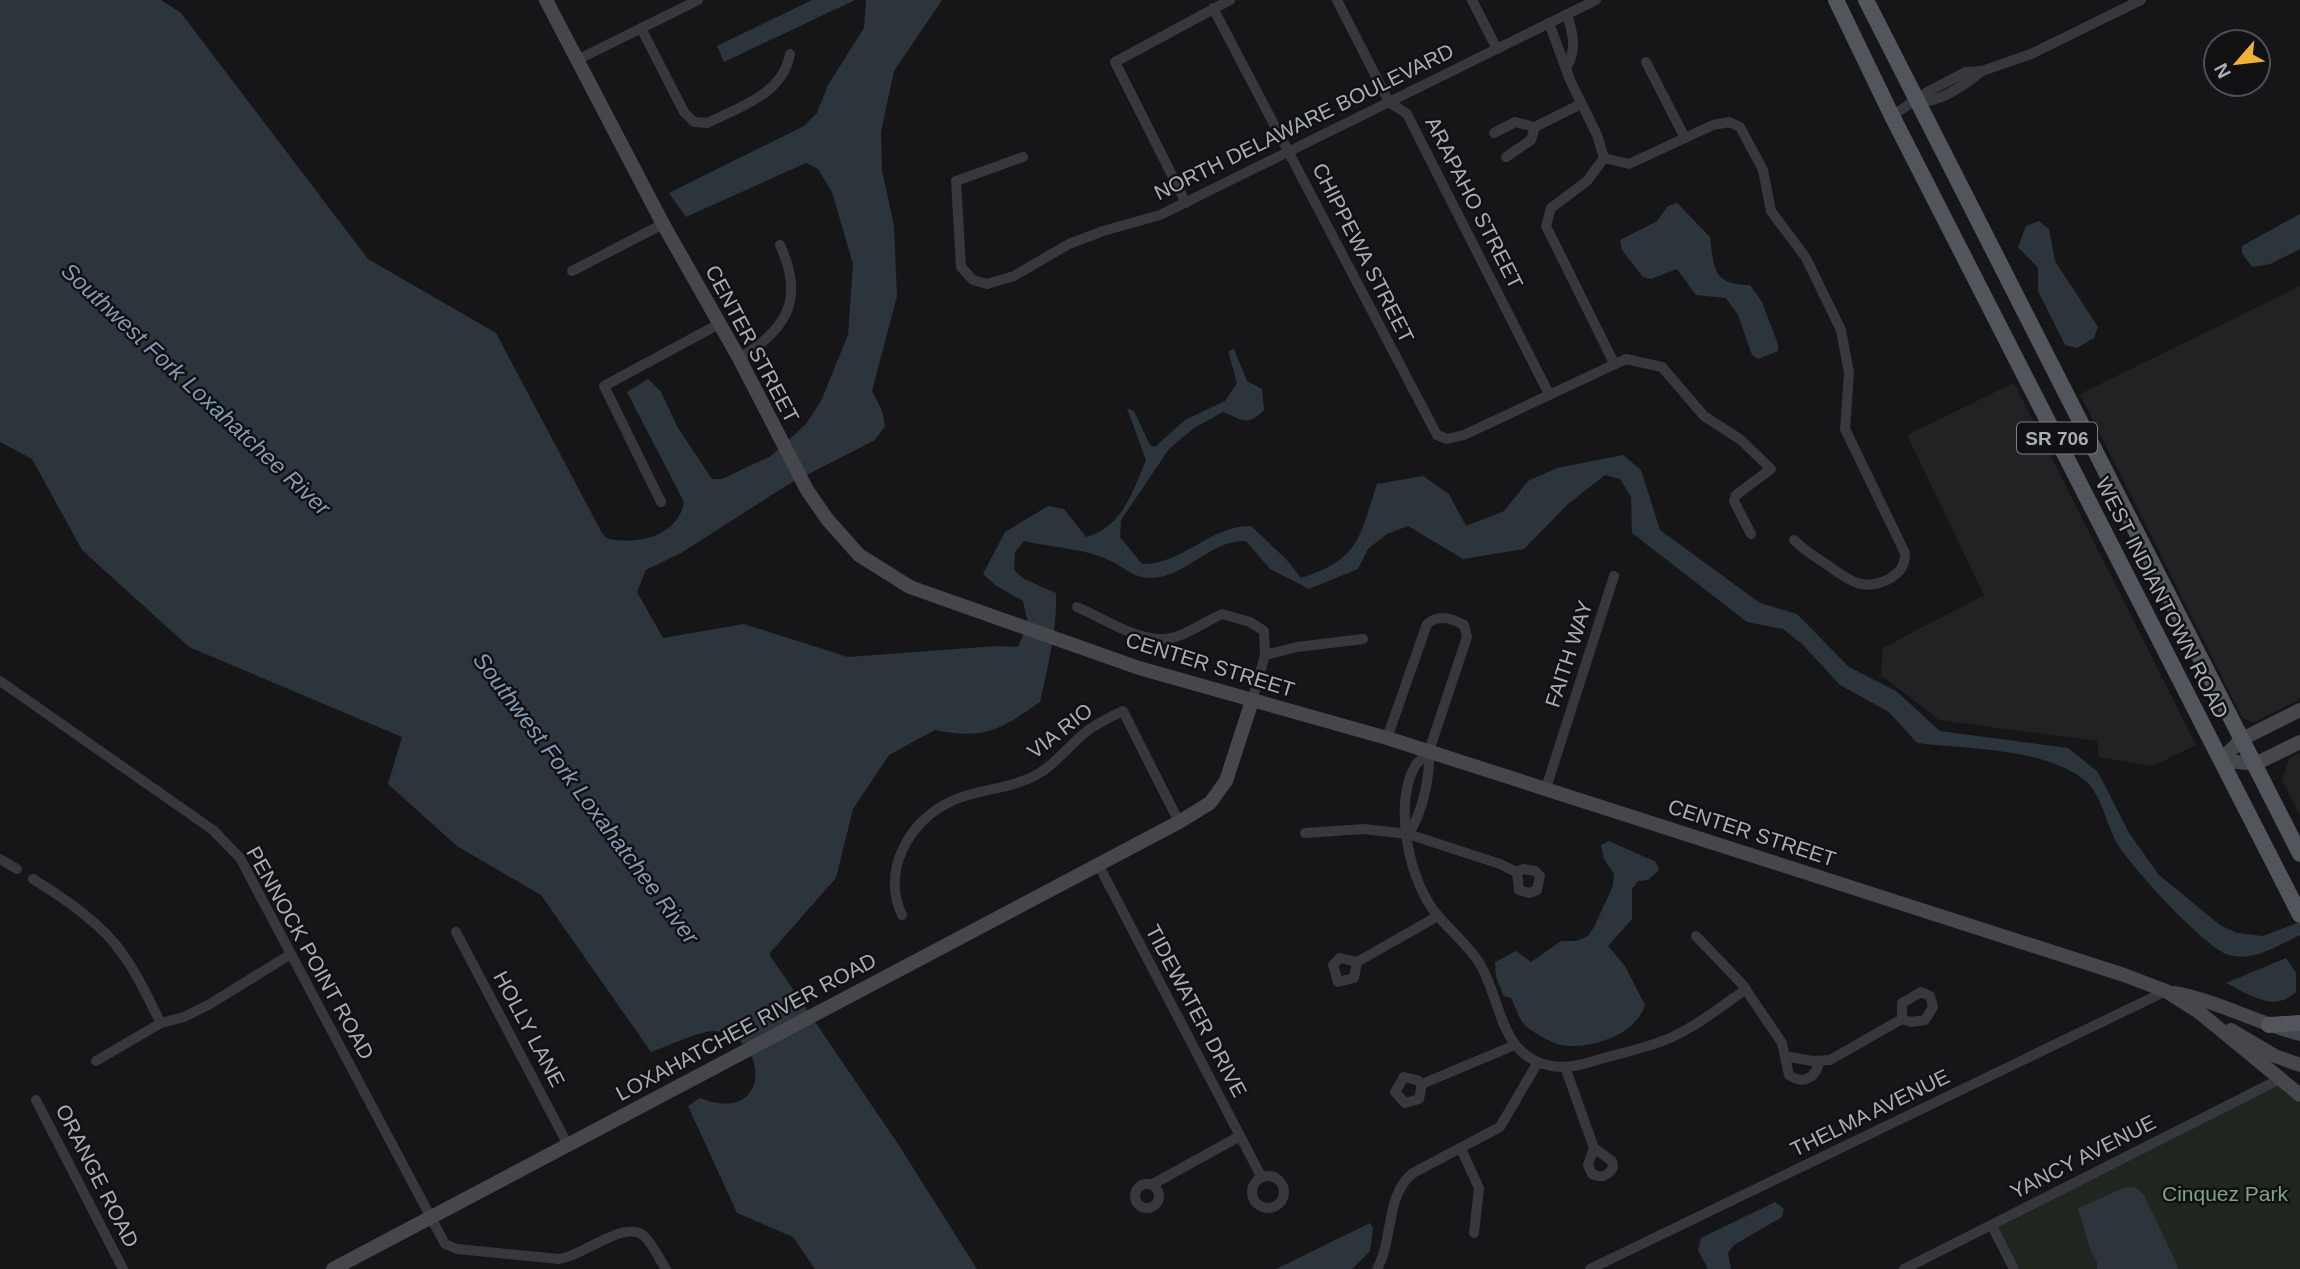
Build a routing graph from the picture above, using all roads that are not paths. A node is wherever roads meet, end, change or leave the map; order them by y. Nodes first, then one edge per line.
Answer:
1 (546, 0) edge
2 (698, 0) edge
3 (1230, 0) edge
4 (1337, 0) edge
5 (1472, 0) edge
6 (1596, 0) edge
7 (1836, 0) edge
8 (1866, 0) edge
9 (2141, 0) edge
10 (1213, 8) junction
11 (1567, 14) junction
12 (1549, 23) junction
13 (640, 29) junction
14 (1497, 49) junction
15 (790, 54) dead end
16 (584, 57) junction
17 (1646, 62) dead end
18 (1567, 67) junction
19 (1389, 102) junction
20 (1916, 102) junction
21 (1581, 104) junction
22 (1892, 116) junction
23 (1535, 127) junction
24 (1494, 133) dead end
25 (1685, 138) junction
26 (1288, 152) junction
27 (1023, 157) dead end
28 (1506, 157) dead end
29 (1604, 158) junction
30 (1186, 203) junction
31 (663, 224) junction
32 (780, 245) dead end
33 (572, 271) dead end
34 (719, 324) junction
35 (739, 358) junction
36 (1614, 363) junction
37 (1549, 394) junction
38 (661, 502) dead end
39 (1751, 534) dead end
40 (1794, 540) dead end
41 (1614, 576) dead end
42 (1077, 607) dead end
43 (1363, 639) dead end
44 (1265, 655) junction
45 (0, 681) edge
46 (1252, 701) junction
47 (2300, 710) edge
48 (1387, 738) junction
49 (2242, 739) junction
50 (2300, 742) edge
51 (1429, 751) junction
52 (2221, 760) junction
53 (2255, 764) junction
54 (1546, 789) junction
55 (1179, 822) junction
56 (1305, 833) dead end
57 (1408, 834) junction
58 (2300, 853) edge
59 (0, 859) edge
60 (1098, 864) junction
61 (17, 869) dead end
62 (1516, 872) dead end
63 (33, 879) dead end
64 (2300, 914) edge
65 (902, 915) dead end
66 (1438, 916) junction
67 (456, 932) dead end
68 (1696, 936) dead end
69 (291, 954) junction
70 (1357, 962) dead end
71 (1746, 989) junction
72 (2166, 991) junction
73 (2199, 1012) junction
74 (1902, 1019) dead end
75 (161, 1023) junction
76 (2300, 1023) edge
77 (2269, 1025) junction
78 (2300, 1034) edge
79 (1515, 1045) junction
80 (1786, 1056) junction
81 (96, 1061) dead end
82 (1538, 1062) junction
83 (1819, 1062) junction
84 (2300, 1065) edge
85 (1565, 1067) junction
86 (2280, 1079) junction
87 (1422, 1084) dead end
88 (2300, 1095) edge
89 (36, 1100) dead end
90 (1240, 1136) junction
91 (568, 1145) junction
92 (1594, 1148) dead end
93 (1461, 1149) junction
94 (1261, 1176) dead end
95 (1153, 1184) dead end
96 (429, 1218) junction
97 (1992, 1226) junction
98 (1474, 1233) dead end
99 (552, 1264) edge
100 (1611, 1264) edge
101 (123, 1269) edge
102 (333, 1269) edge
103 (666, 1269) edge
104 (1377, 1269) edge
105 (1590, 1269) edge
106 (1904, 1269) edge
107 (2014, 1269) edge

1 - 16 street, CENTER STREET
2 - 13 street
3 - 10 street
4 - 19 street, ARAPAHO STREET
5 - 14 street
6 - 11 street, NORTH DELAWARE BOULEVARD
7 - 22 main road, WEST INDIANTOWN ROAD / SR 706
8 - 20 main road, WEST INDIANTOWN ROAD / SR 706
9 - 20 street
10 - 26 street, CHIPPEWA STREET
10 - 30 street
11 - 12 street, NORTH DELAWARE BOULEVARD
11 - 18 street
12 - 14 street, NORTH DELAWARE BOULEVARD
12 - 18 street
13 - 15 street
13 - 16 street
14 - 19 street, NORTH DELAWARE BOULEVARD
16 - 31 street, CENTER STREET
17 - 25 street
18 - 21 street
19 - 26 street, NORTH DELAWARE BOULEVARD
19 - 37 street, ARAPAHO STREET
20 - 22 street
20 - 49 main road, WEST INDIANTOWN ROAD / SR 706
21 - 23 street
21 - 29 street
22 - 52 main road, WEST INDIANTOWN ROAD / SR 706
23 - 24 street
23 - 28 street
25 - 29 street
25 - 40 street
26 - 30 street, NORTH DELAWARE BOULEVARD
26 - 37 street, CHIPPEWA STREET
27 - 30 street, NORTH DELAWARE BOULEVARD
29 - 36 street
31 - 33 street
31 - 34 street, CENTER STREET
32 - 35 street
34 - 35 street, CENTER STREET
34 - 38 street
35 - 46 street, CENTER STREET
36 - 37 street
36 - 39 street
41 - 54 street, FAITH WAY
42 - 44 street
43 - 44 street
44 - 46 street
45 - 69 street, PENNOCK POINT ROAD
46 - 48 street, CENTER STREET
46 - 55 street, LOXAHATCHEE RIVER ROAD
47 - 49 street
48 - 51 street, CENTER STREET
48 - 51 street
49 - 52 street
49 - 53 main road, WEST INDIANTOWN ROAD / SR 706
50 - 53 street
51 - 54 street, CENTER STREET
51 - 57 street
51 - 57 street
52 - 53 street
52 - 64 main road, WEST INDIANTOWN ROAD / SR 706
53 - 58 main road, WEST INDIANTOWN ROAD / SR 706
54 - 72 street, CENTER STREET
55 - 60 street, LOXAHATCHEE RIVER ROAD
55 - 65 street, VIA RIO
56 - 57 street
57 - 62 street
57 - 66 street
59 - 61 street
60 - 90 street, TIDEWATER DRIVE
60 - 91 street, LOXAHATCHEE RIVER ROAD
63 - 75 street
66 - 70 street
66 - 79 street
67 - 91 street, HOLLY LANE
68 - 71 street
69 - 75 street
69 - 96 street, PENNOCK POINT ROAD
71 - 80 street
71 - 85 street
72 - 73 street, CENTER STREET
72 - 77 street, CENTER STREET
72 - 100 street, THELMA AVENUE
73 - 84 street
73 - 86 street, CENTER STREET
74 - 83 street
75 - 81 street
76 - 77 main road
77 - 78 street, CENTER STREET
79 - 82 street
79 - 87 street
80 - 83 street
80 - 83 street
82 - 85 street
82 - 93 street
85 - 92 street
86 - 88 street, CENTER STREET
86 - 97 street, YANCY AVENUE
89 - 101 street, ORANGE ROAD
90 - 94 street, TIDEWATER DRIVE
90 - 95 street
91 - 96 street, LOXAHATCHEE RIVER ROAD
93 - 98 street
93 - 104 street
96 - 99 street, PENNOCK POINT ROAD
96 - 102 street, LOXAHATCHEE RIVER ROAD
97 - 106 street, YANCY AVENUE
97 - 107 street
99 - 103 street
100 - 105 street, THELMA AVENUE

